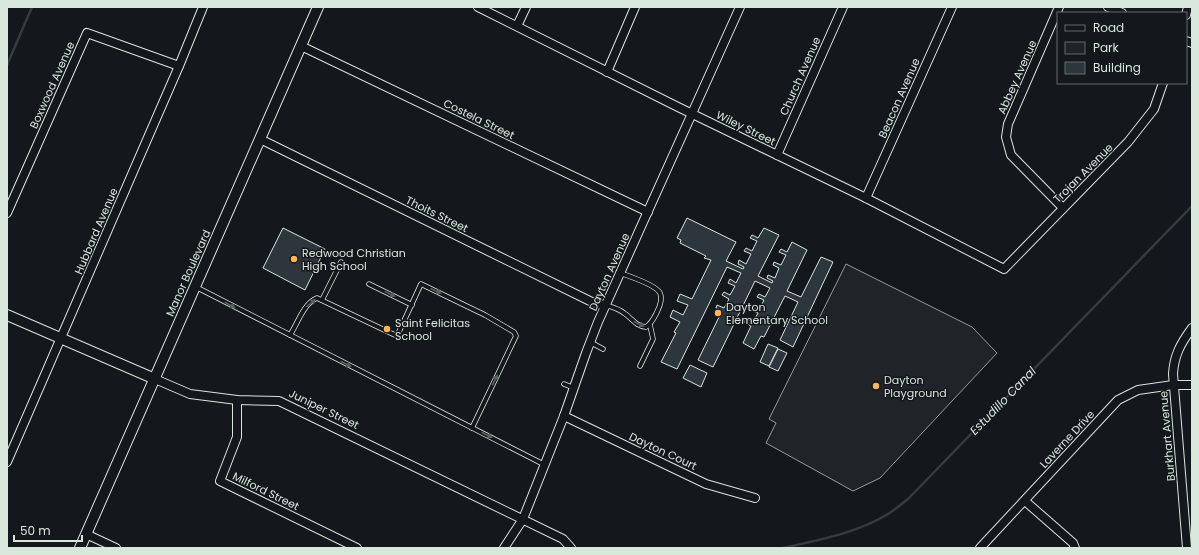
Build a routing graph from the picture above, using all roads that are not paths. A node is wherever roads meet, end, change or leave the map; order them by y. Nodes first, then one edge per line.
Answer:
1 (203, 7) edge
2 (318, 7) edge
3 (478, 7) edge
4 (526, 7) edge
5 (635, 7) edge
6 (740, 7) edge
7 (843, 7) edge
8 (952, 7) edge
9 (1059, 7) edge
10 (1108, 7) edge
11 (1120, 12) edge
12 (517, 26) junction
13 (301, 46) junction
14 (179, 66) junction
15 (607, 72) junction
16 (1163, 84) edge
17 (692, 114) junction
18 (260, 139) junction
19 (777, 155) junction
20 (866, 198) junction
21 (1063, 208) junction
22 (648, 212) junction
23 (7, 213) edge
24 (341, 262) dead end
25 (1004, 269) joint
26 (620, 273) junction
27 (369, 284) dead end
28 (195, 287) junction
29 (322, 300) junction
30 (606, 304) junction
31 (412, 305) junction
32 (7, 315) edge
33 (650, 325) junction
34 (1192, 328) edge
35 (290, 336) junction
36 (62, 338) junction
37 (590, 342) junction
38 (603, 349) dead end
39 (640, 366) dead end
40 (155, 379) junction
41 (564, 384) dead end
42 (1173, 385) junction
43 (1192, 385) edge
44 (574, 388) junction
45 (237, 400) junction
46 (564, 416) junction
47 (472, 428) junction
48 (7, 462) edge
49 (545, 465) junction
50 (755, 498) dead end
51 (1025, 501) junction
52 (523, 519) junction
53 (86, 534) junction
54 (80, 548) edge
55 (116, 548) edge
56 (357, 548) edge
57 (504, 548) edge
58 (571, 548) edge
59 (980, 548) edge
60 (1076, 548) edge
61 (1187, 548) edge

1 - 14 street, Hubbard Avenue
2 - 13 street, Manor Boulevard
3 - 12 street, Wiley Street
4 - 12 street
5 - 15 street
6 - 17 street, Dayton Avenue
7 - 19 street, Church Avenue
8 - 20 street, Beacon Avenue
9 - 21 street, Abbey Avenue
10 - 11 street
12 - 15 street, Wiley Street
13 - 18 street, Manor Boulevard
13 - 22 street, Costela Street
14 - 23 street, Boxwood Avenue
14 - 36 street, Hubbard Avenue
15 - 17 street, Wiley Street
16 - 21 street, Trojan Avenue
17 - 19 street, Wiley Street
17 - 22 street, Dayton Avenue
18 - 28 street, Manor Boulevard
18 - 30 street, Thoits Street
19 - 20 street, Wiley Street
20 - 25 street, Wiley Street
21 - 25 street, Trojan Avenue
22 - 26 street, Dayton Avenue
24 - 29 lane
26 - 30 street, Dayton Avenue
26 - 33 lane
27 -> 31 lane
28 -> 35 lane
28 - 40 street, Manor Boulevard
29 - 31 lane
35 -> 29 lane
30 -> 33 lane
30 - 37 street, Dayton Avenue
31 - 47 lane
32 - 36 street, Juniper Street
33 - 39 lane
34 - 42 street, Burkhart Avenue
35 -> 47 lane
36 - 40 street, Juniper Street
36 - 48 street, Hubbard Avenue
37 - 38 lane
37 - 44 street, Dayton Avenue
40 - 45 street, Juniper Street
40 - 53 street, Manor Boulevard
41 - 44 lane
42 - 43 street, Laverne Drive
42 - 51 street, Laverne Drive
42 - 61 street, Burkhart Avenue
44 - 46 street, Dayton Avenue
45 - 52 street, Juniper Street
45 - 56 street, Milford Street
46 - 49 street, Dayton Avenue
46 - 50 street, Dayton Court
47 -> 49 lane
49 - 52 street, Dayton Avenue
51 - 59 street, Laverne Drive
51 - 60 street
52 - 57 street, Dayton Avenue
52 - 58 street, Juniper Street
53 - 54 street, Manor Boulevard
53 - 55 street

